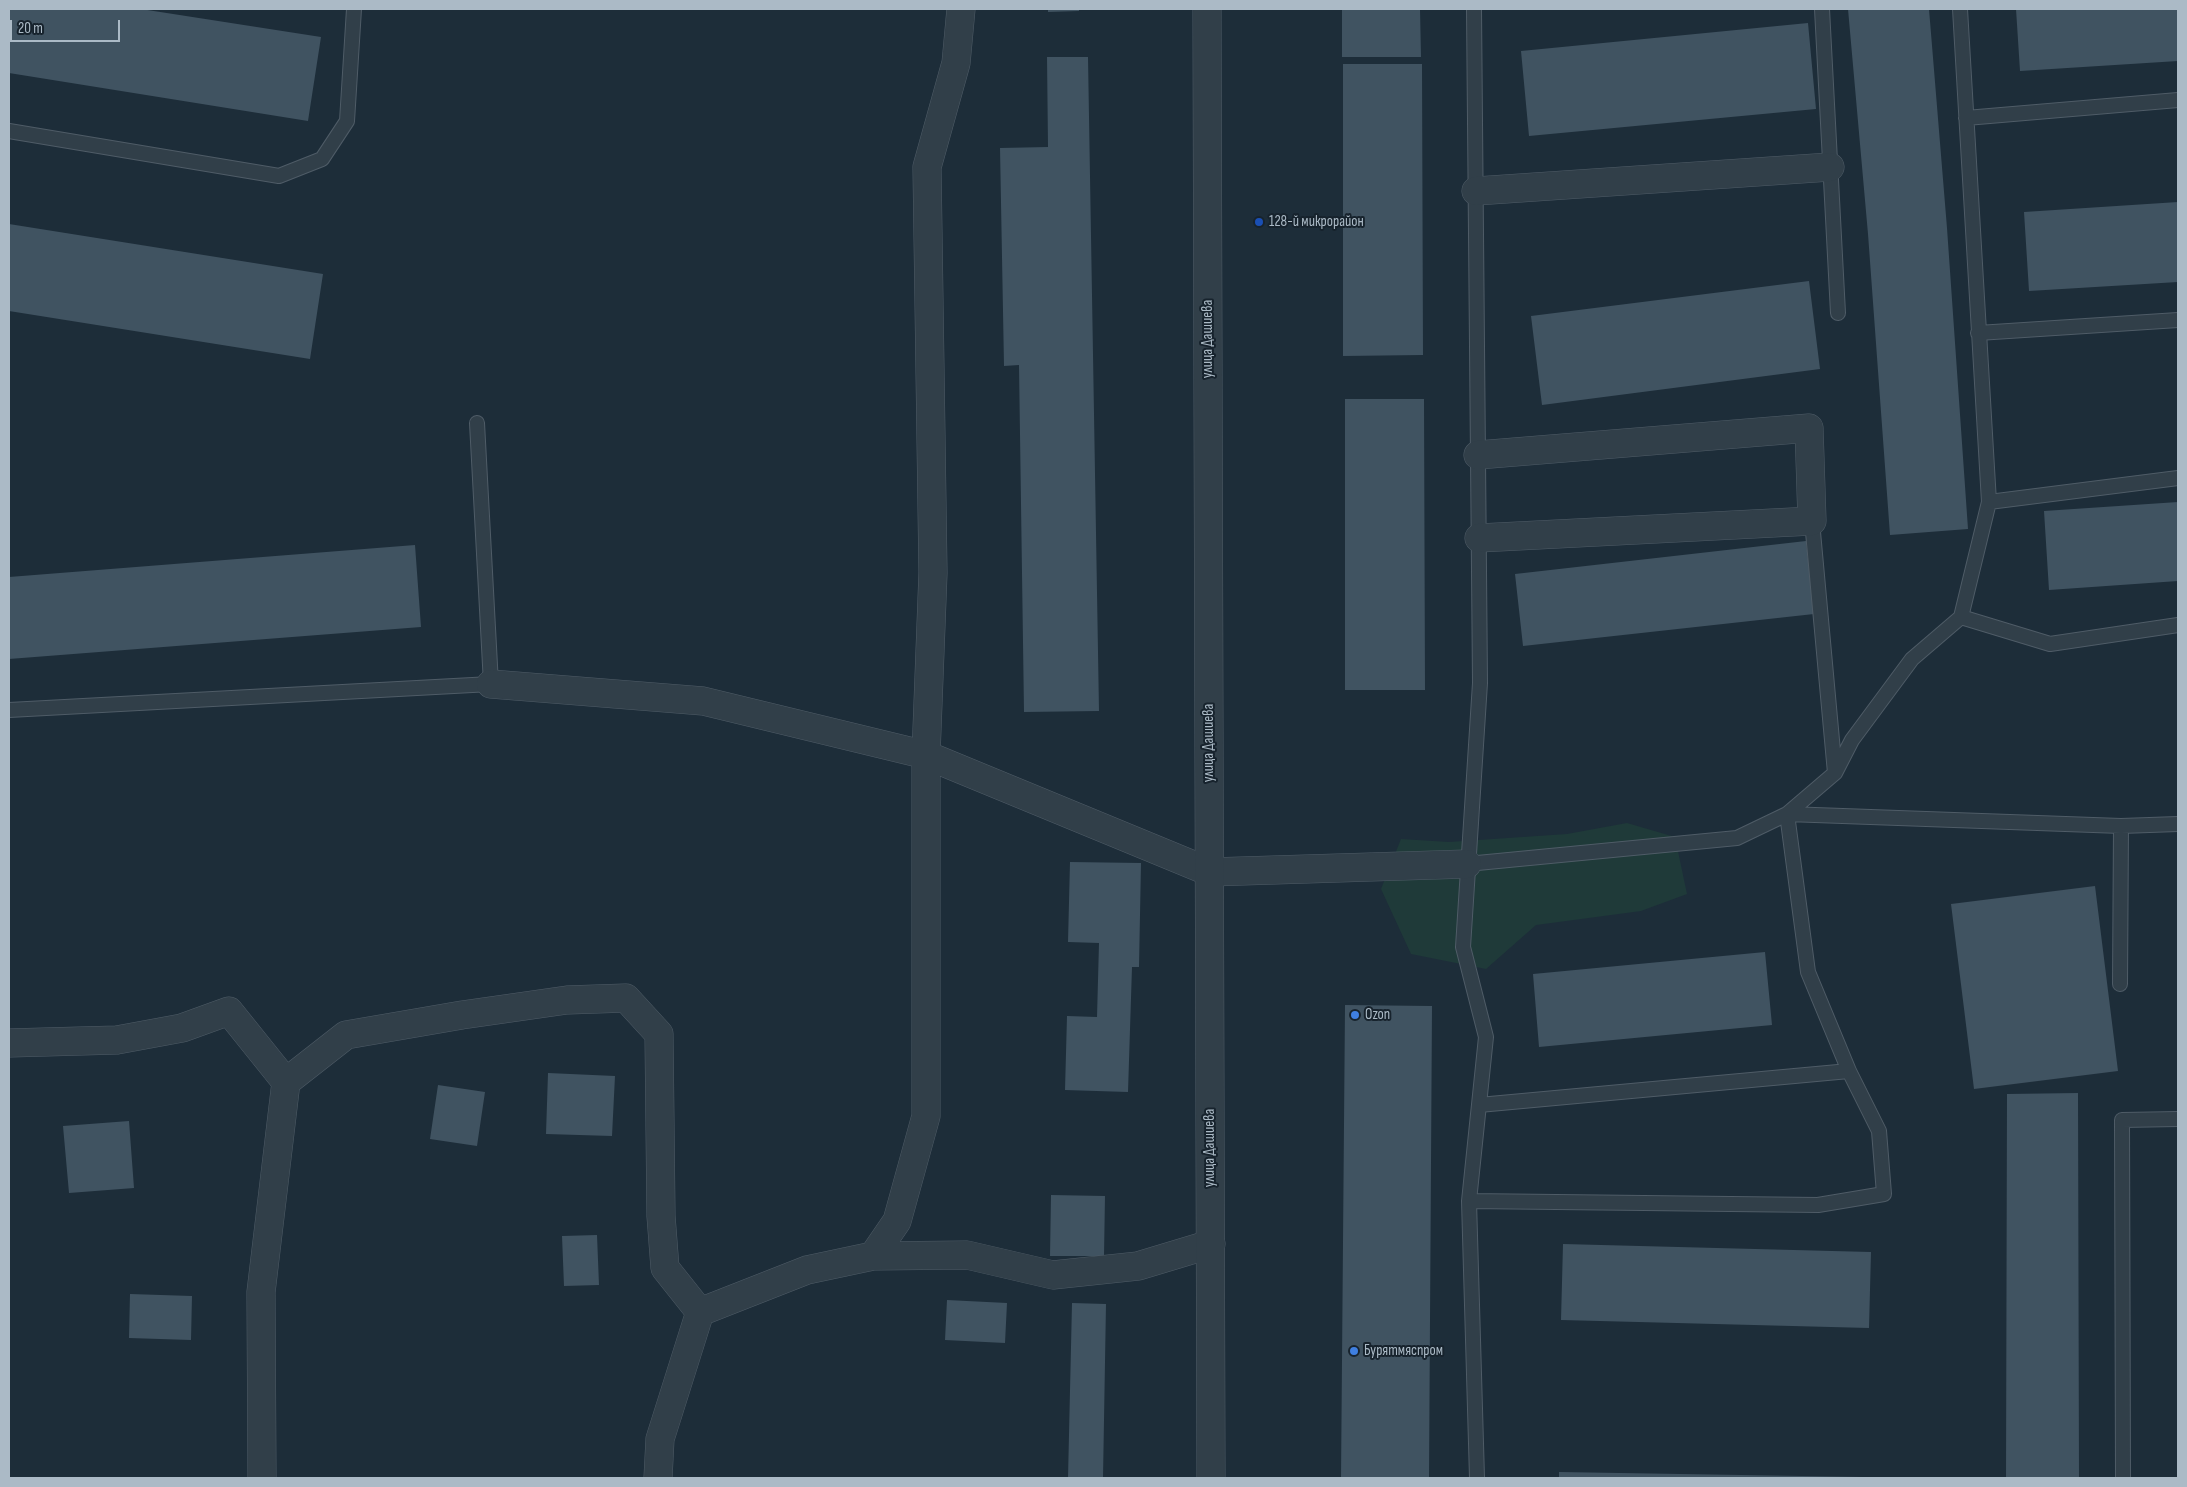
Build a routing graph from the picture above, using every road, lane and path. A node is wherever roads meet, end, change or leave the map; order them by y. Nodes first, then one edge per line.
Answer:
1 (354, 9) edge
2 (961, 9) edge
3 (1208, 9) edge
4 (1474, 9) edge
5 (1822, 9) edge
6 (1960, 9) edge
7 (2178, 100) edge
8 (1966, 118) junction
9 (9, 131) edge
10 (1830, 167) junction
11 (1476, 191) junction
12 (1838, 313) dead end
13 (2178, 320) edge
14 (1978, 333) junction
15 (477, 423) dead end
16 (1478, 455) junction
17 (2178, 478) edge
18 (1989, 502) junction
19 (1812, 521) junction
20 (1479, 538) junction
21 (1961, 617) junction
22 (2178, 626) edge
23 (491, 684) junction
24 (9, 710) edge
25 (926, 755) junction
26 (1835, 773) junction
27 (1787, 814) junction
28 (2178, 824) edge
29 (2121, 826) junction
30 (1468, 864) junction
31 (1210, 872) junction
32 (2120, 984) dead end
33 (9, 1043) edge
34 (1849, 1071) junction
35 (286, 1082) junction
36 (1479, 1105) junction
37 (2178, 1119) edge
38 (1469, 1201) junction
39 (1211, 1244) junction
40 (873, 1256) junction
41 (700, 1312) junction
42 (262, 1478) edge
43 (658, 1478) edge
44 (1211, 1478) edge
45 (1477, 1478) edge
46 (2123, 1478) edge

1 - 9 lane
2 - 25 street
3 - 31 street, улица Дашиева
4 - 11 lane
5 - 10 lane
6 - 8 lane
7 - 8 lane
8 - 14 lane
10 - 11 street
10 - 12 lane
11 - 16 lane
13 - 14 lane
14 - 18 lane
15 - 23 lane
16 - 19 street
16 - 20 lane
17 - 18 lane
18 - 21 lane
19 - 20 street
19 - 26 lane
20 - 30 lane
21 - 22 lane
21 - 26 lane
23 - 24 lane
23 - 25 street
25 - 31 street
25 - 40 street
26 - 27 lane
27 - 29 lane
27 - 30 lane
27 - 34 lane
28 - 29 lane
29 - 32 lane
30 - 31 street
30 - 36 lane
31 - 39 street, улица Дашиева
33 - 35 street
34 - 36 lane
34 - 38 lane
35 - 41 street
35 - 42 street
36 - 38 lane
37 - 46 lane
38 - 45 lane
39 - 40 street
39 - 44 street, улица Дашиева
40 - 41 street
41 - 43 street

